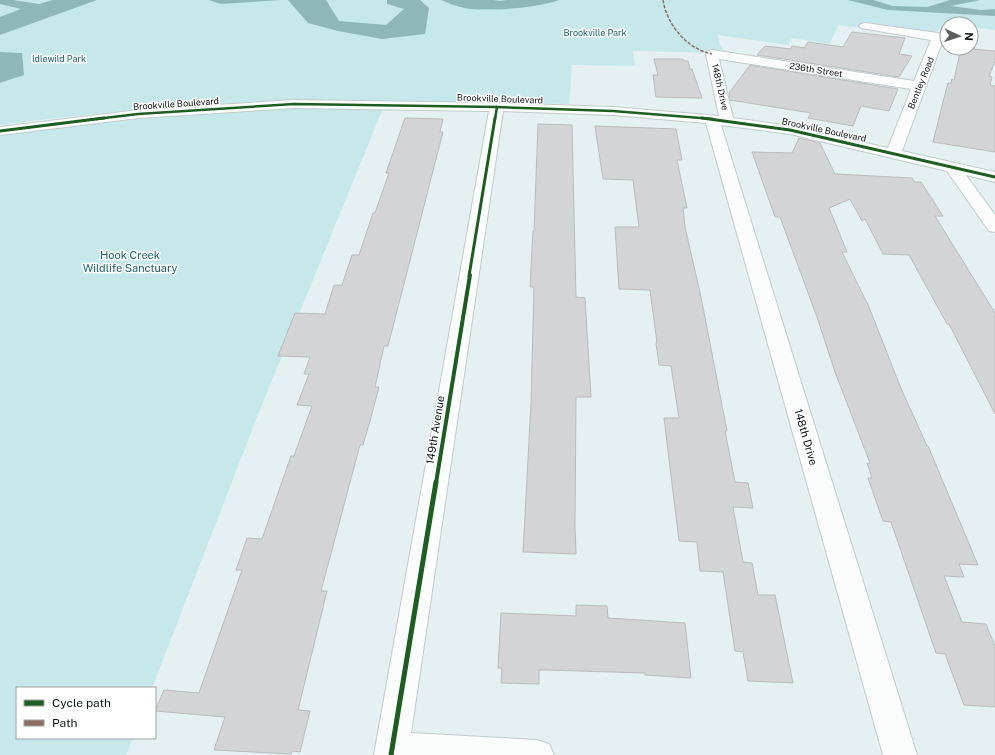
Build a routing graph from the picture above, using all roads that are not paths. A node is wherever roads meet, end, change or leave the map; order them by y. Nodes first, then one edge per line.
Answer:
1 (865, 26) dead end
2 (712, 54) joint
3 (920, 86) junction
4 (497, 107) junction
5 (720, 120) junction
6 (0, 131) edge
7 (893, 154) junction
8 (953, 168) junction
9 (995, 177) edge
10 (995, 227) edge
11 (392, 751) edge
12 (537, 755) edge
13 (900, 755) edge

1 - 3 street, Bentley Road
2 - 3 street, 236th Street
2 - 5 street, 148th Drive
3 - 7 street, Bentley Road
4 - 5 street, Brookville Boulevard
4 - 6 street, Brookville Boulevard
4 - 11 street, 149th Avenue
5 - 7 street, Brookville Boulevard
5 - 13 street, 148th Drive
7 - 8 street, Brookville Boulevard
8 - 9 street, Brookville Boulevard
8 - 10 street
11 - 12 street

